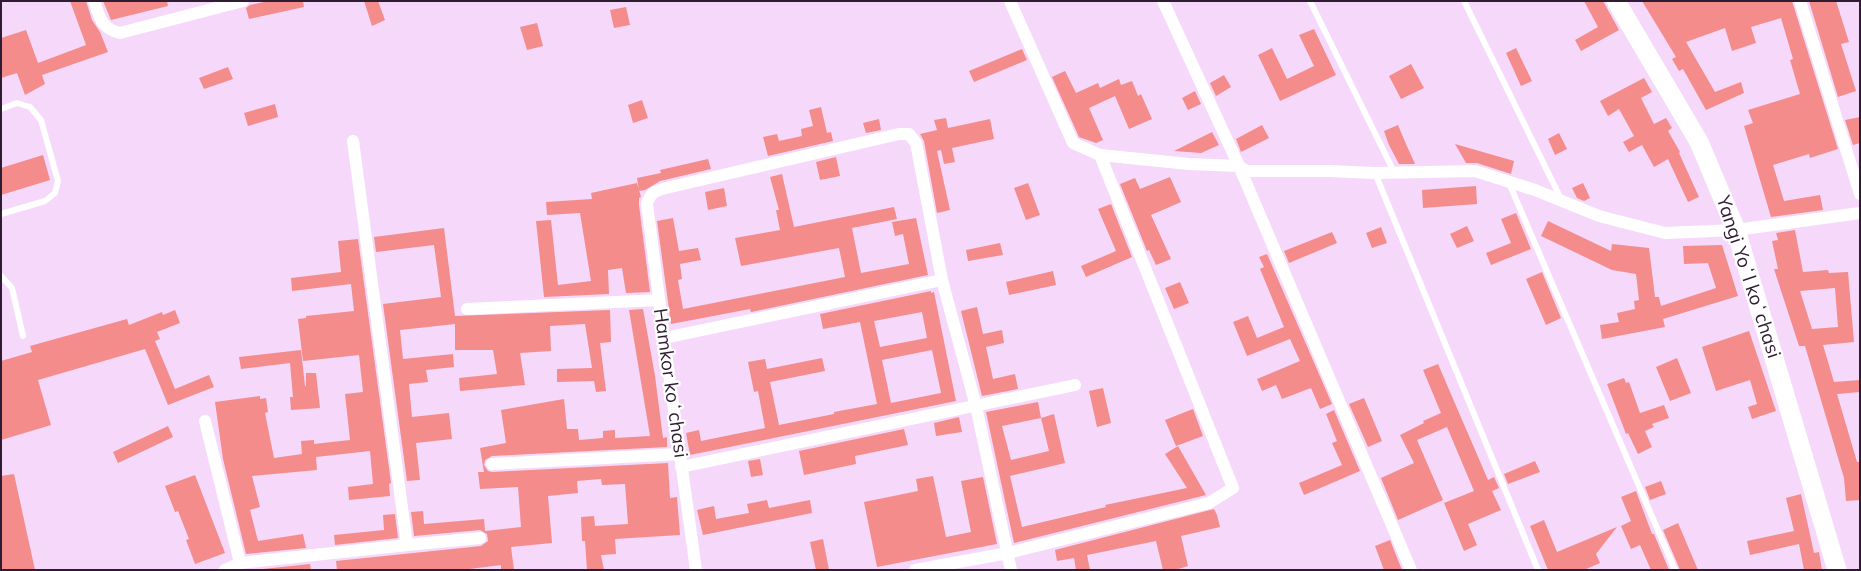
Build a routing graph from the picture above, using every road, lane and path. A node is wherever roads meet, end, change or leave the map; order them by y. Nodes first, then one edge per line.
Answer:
1 (94, 1) edge
2 (243, 1) edge
3 (1010, 1) edge
4 (1163, 1) edge
5 (1310, 1) edge
6 (1464, 1) edge
7 (1616, 1) edge
8 (1800, 1) edge
9 (1, 109) edge
10 (354, 141) dead end
11 (1100, 155) junction
12 (1239, 166) junction
13 (1394, 172) junction
14 (1374, 173) junction
15 (1508, 181) junction
16 (1860, 194) edge
17 (1561, 200) junction
18 (1860, 213) edge
19 (1, 214) edge
20 (1736, 230) junction
21 (1, 276) edge
22 (942, 280) junction
23 (659, 300) junction
24 (467, 309) dead end
25 (23, 336) dead end
26 (664, 338) junction
27 (1075, 385) dead end
28 (976, 406) junction
29 (205, 422) dead end
30 (681, 461) junction
31 (492, 464) dead end
32 (480, 538) dead end
33 (406, 545) junction
34 (1008, 553) junction
35 (240, 563) junction
36 (225, 570) edge
37 (696, 570) edge
38 (915, 570) edge
39 (1011, 570) edge
40 (1411, 570) edge
41 (1538, 570) edge
42 (1675, 570) edge
43 (1837, 570) edge

1 - 2 street
3 - 11 street
4 - 12 street
5 - 13 lane
6 - 17 lane
7 - 20 street, Yangi Yoʻl koʻchasi
8 - 16 street
9 - 19 lane
10 - 33 street
11 - 12 street
11 - 34 street
12 - 14 street
12 - 40 street
13 - 14 street
13 - 15 street
14 - 41 lane
15 - 17 street
15 - 42 lane
17 - 20 street
18 - 20 street
20 - 43 street, Yangi Yoʻl koʻchasi
21 - 25 lane
22 - 23 street, Hamkor koʻchasi
22 - 26 street
22 - 28 street
23 - 24 street
23 - 26 street, Hamkor koʻchasi
26 - 30 street, Hamkor koʻchasi
27 - 28 street
28 - 30 street
28 - 34 street
29 - 35 street
30 - 31 street
30 - 37 street, Hamkor koʻchasi
32 - 33 street
33 - 35 street
34 - 38 street
34 - 39 street
35 - 36 street

